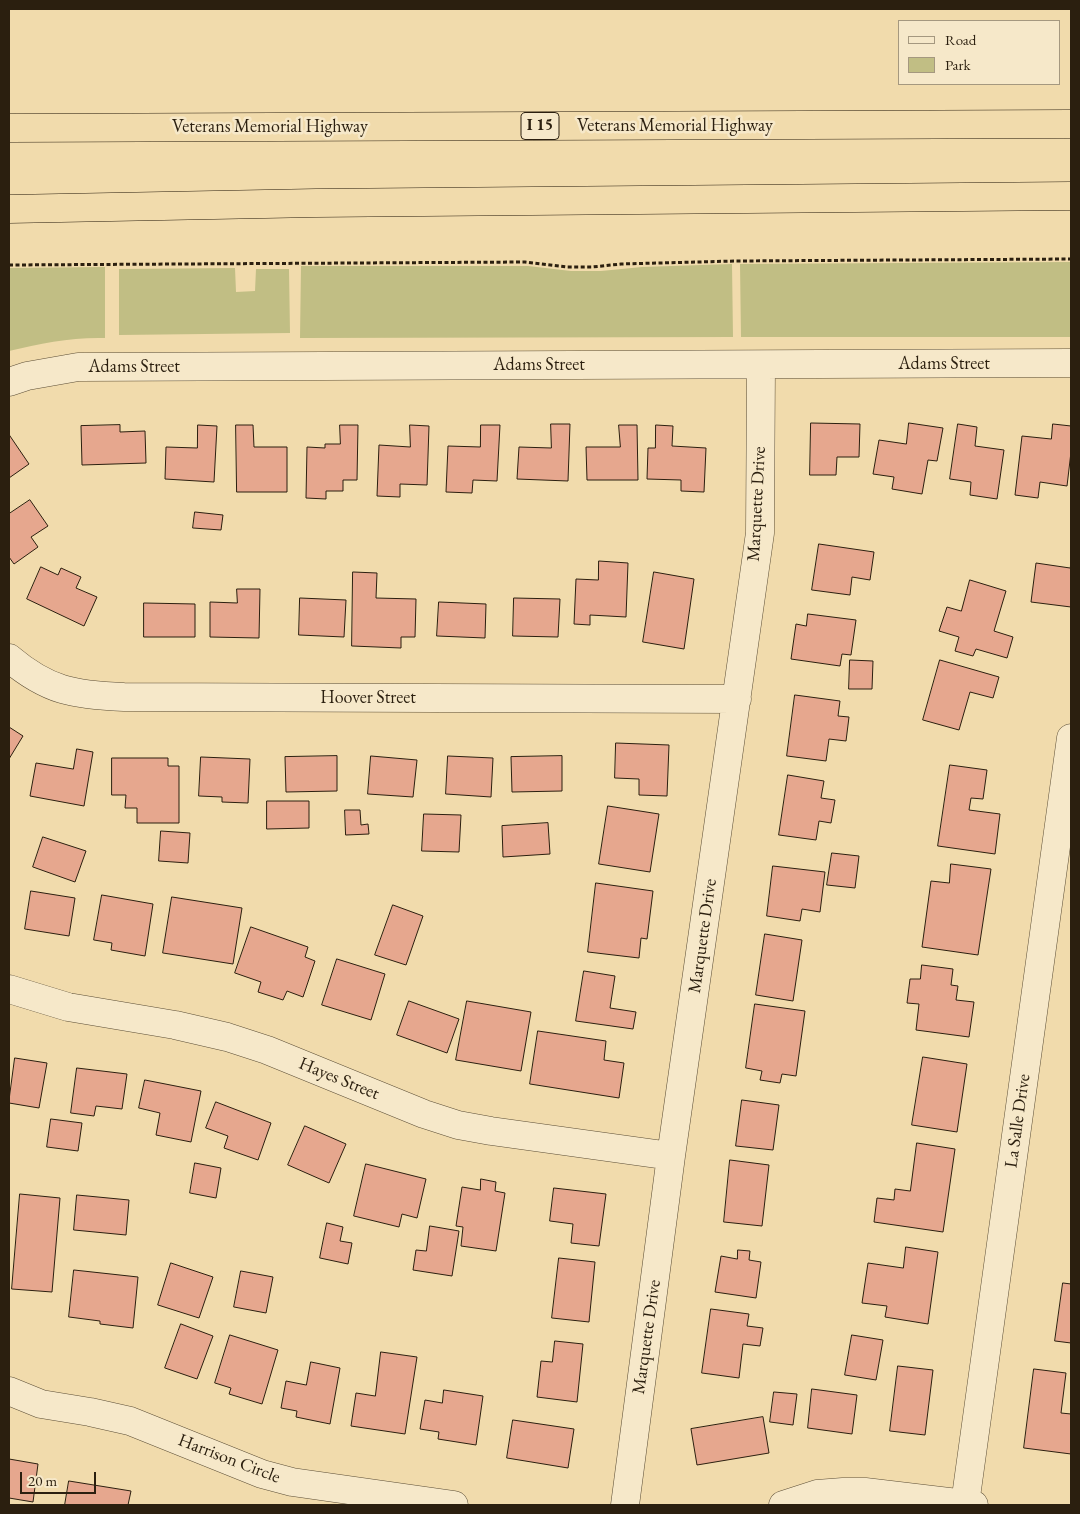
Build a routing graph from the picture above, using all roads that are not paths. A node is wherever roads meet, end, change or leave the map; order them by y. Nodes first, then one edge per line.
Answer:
1 (1071, 124) edge
2 (9, 128) edge
3 (1071, 196) edge
4 (9, 209) edge
5 (1071, 363) edge
6 (761, 364) junction
7 (9, 382) edge
8 (9, 658) edge
9 (736, 699) junction
10 (1071, 738) edge
11 (9, 988) edge
12 (672, 1156) junction
13 (9, 1391) edge
14 (454, 1505) edge
15 (625, 1505) edge
16 (782, 1505) edge
17 (969, 1505) edge

1 - 2 highway, Veterans Memorial Highway / I 15
3 - 4 highway
5 - 6 street, Adams Street
6 - 7 street, Adams Street
6 - 9 street, Marquette Drive
8 - 9 street, Hoover Street
9 - 12 street, Marquette Drive
10 - 17 street, La Salle Drive
11 - 12 street, Hayes Street
12 - 15 street, Marquette Drive
13 - 14 street, Harrison Circle
16 - 17 street

